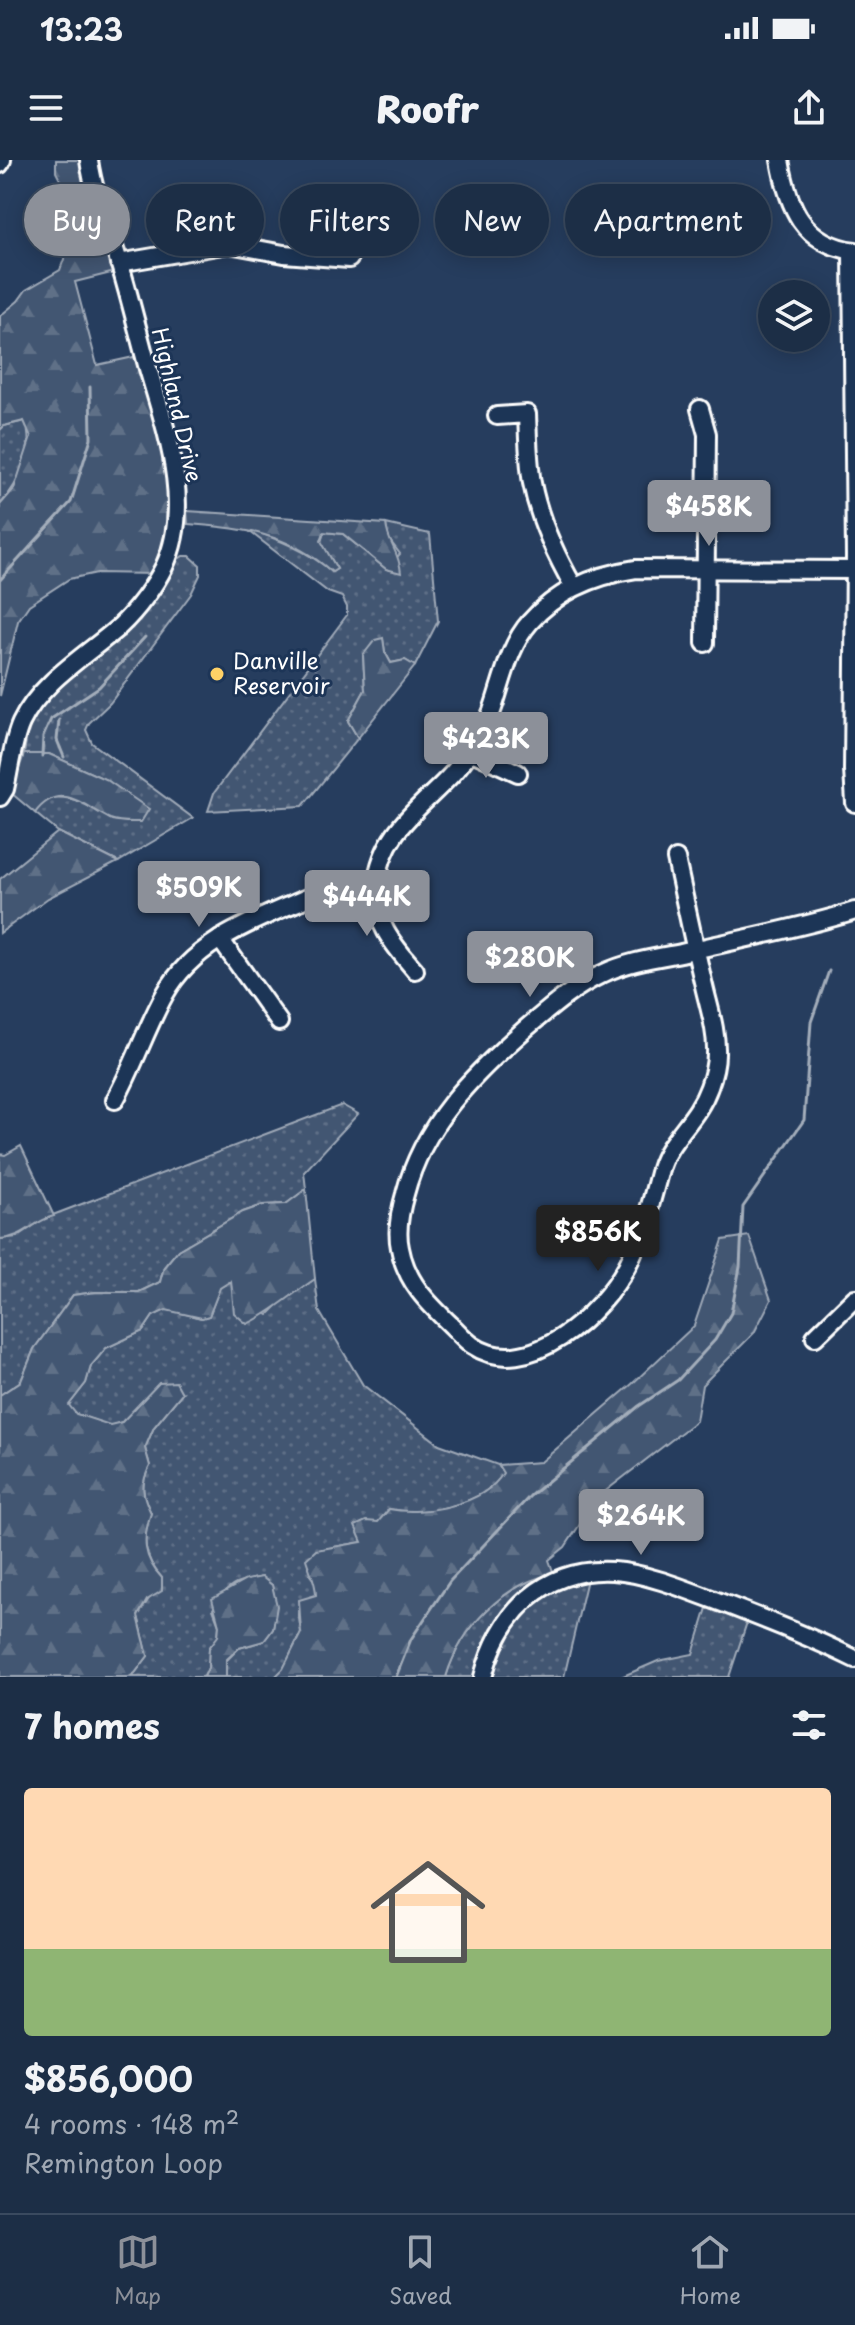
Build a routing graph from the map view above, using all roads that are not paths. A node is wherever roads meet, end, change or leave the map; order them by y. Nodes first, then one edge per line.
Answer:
1 (89, 160) edge
2 (780, 160) edge
3 (854, 251) edge
4 (349, 259) dead end
5 (119, 263) junction
6 (854, 384) edge
7 (700, 409) dead end
8 (497, 416) dead end
9 (707, 568) junction
10 (855, 570) edge
11 (574, 587) junction
12 (705, 643) dead end
13 (470, 751) junction
14 (518, 773) dead end
15 (0, 797) edge
16 (855, 803) edge
17 (676, 859) dead end
18 (376, 883) junction
19 (855, 911) edge
20 (220, 939) junction
21 (695, 949) junction
22 (415, 970) dead end
23 (279, 1022) dead end
24 (115, 1100) dead end
25 (855, 1298) edge
26 (815, 1337) dead end
27 (855, 1659) edge
28 (483, 1677) edge

1 - 5 street, Highland Drive
2 - 3 street
3 - 6 street
4 - 5 street
5 - 15 street, Highland Drive
6 - 10 street
7 - 9 street
8 - 11 street
9 - 10 street
9 - 11 street
9 - 12 street
10 - 16 street
11 - 13 street
13 - 14 street
13 - 18 street
17 - 21 street
18 - 20 street
18 - 22 street
19 - 21 street
20 - 23 street
20 - 24 street
21 - 21 street
25 - 26 street
27 - 28 street

